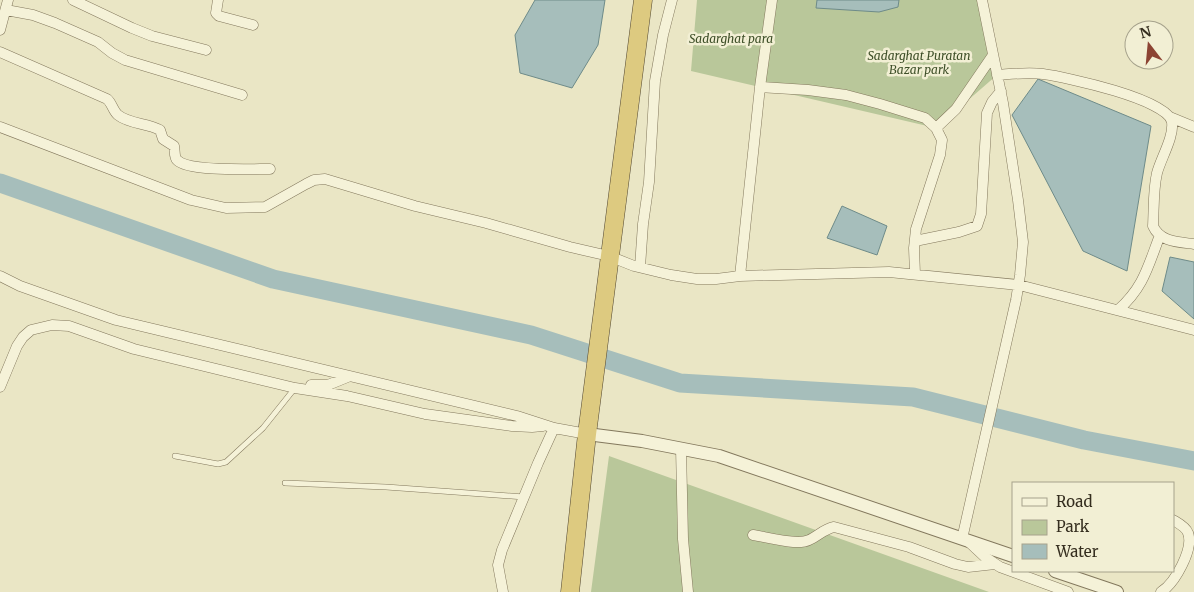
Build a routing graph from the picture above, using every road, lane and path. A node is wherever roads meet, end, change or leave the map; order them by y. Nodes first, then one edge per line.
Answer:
1 (73, 0) edge
2 (218, 0) edge
3 (643, 0) edge
4 (672, 0) edge
5 (772, 0) edge
6 (982, 0) edge
7 (7, 5) edge
8 (253, 25) dead end
9 (0, 30) edge
10 (206, 50) dead end
11 (0, 52) edge
12 (993, 55) junction
13 (997, 75) junction
14 (760, 87) junction
15 (1001, 91) junction
16 (242, 95) dead end
17 (1170, 117) junction
18 (0, 127) edge
19 (1194, 127) edge
20 (936, 128) junction
21 (270, 169) dead end
22 (1160, 235) junction
23 (915, 241) junction
24 (1194, 244) edge
25 (609, 256) junction
26 (640, 267) junction
27 (915, 274) junction
28 (0, 276) edge
29 (740, 276) junction
30 (1019, 285) junction
31 (1118, 310) junction
32 (1194, 330) edge
33 (350, 376) junction
34 (0, 387) edge
35 (291, 388) junction
36 (551, 427) junction
37 (588, 428) junction
38 (681, 448) junction
39 (175, 456) dead end
40 (285, 483) dead end
41 (524, 497) junction
42 (1174, 521) edge
43 (753, 535) dead end
44 (965, 540) junction
45 (1012, 556) edge
46 (995, 564) junction
47 (1012, 571) edge
48 (1013, 572) edge
49 (1058, 572) edge
50 (503, 592) edge
51 (570, 592) edge
52 (688, 592) edge
53 (1068, 592) edge
54 (1117, 592) edge
55 (1160, 592) edge

1 - 10 street
2 - 8 street
3 - 25 highway
4 - 26 street
5 - 14 street
6 - 12 street
7 - 9 street
7 - 16 street
11 - 21 street
12 - 13 street
12 - 20 street
13 - 15 street
13 - 17 street
14 - 20 street
14 - 29 street
15 - 23 street
15 - 30 street
17 - 19 street
17 - 22 street
18 - 25 street
20 - 23 street
22 - 24 street
22 - 31 street
23 - 27 street
25 - 26 street
25 - 37 highway
26 - 29 street
27 - 29 street
27 - 30 street
28 - 33 street
30 - 31 street
30 - 44 street
31 - 32 street
33 - 35 street
33 - 36 street
34 - 35 street
35 - 36 street
35 - 39 lane
36 - 37 street
36 - 41 street
37 - 38 street
37 - 51 highway
38 - 44 street
38 - 52 street
40 - 41 lane
41 - 50 street
42 - 55 street
43 - 46 street
44 - 45 street
44 - 46 street
46 - 47 street
48 - 53 street
49 - 54 street

